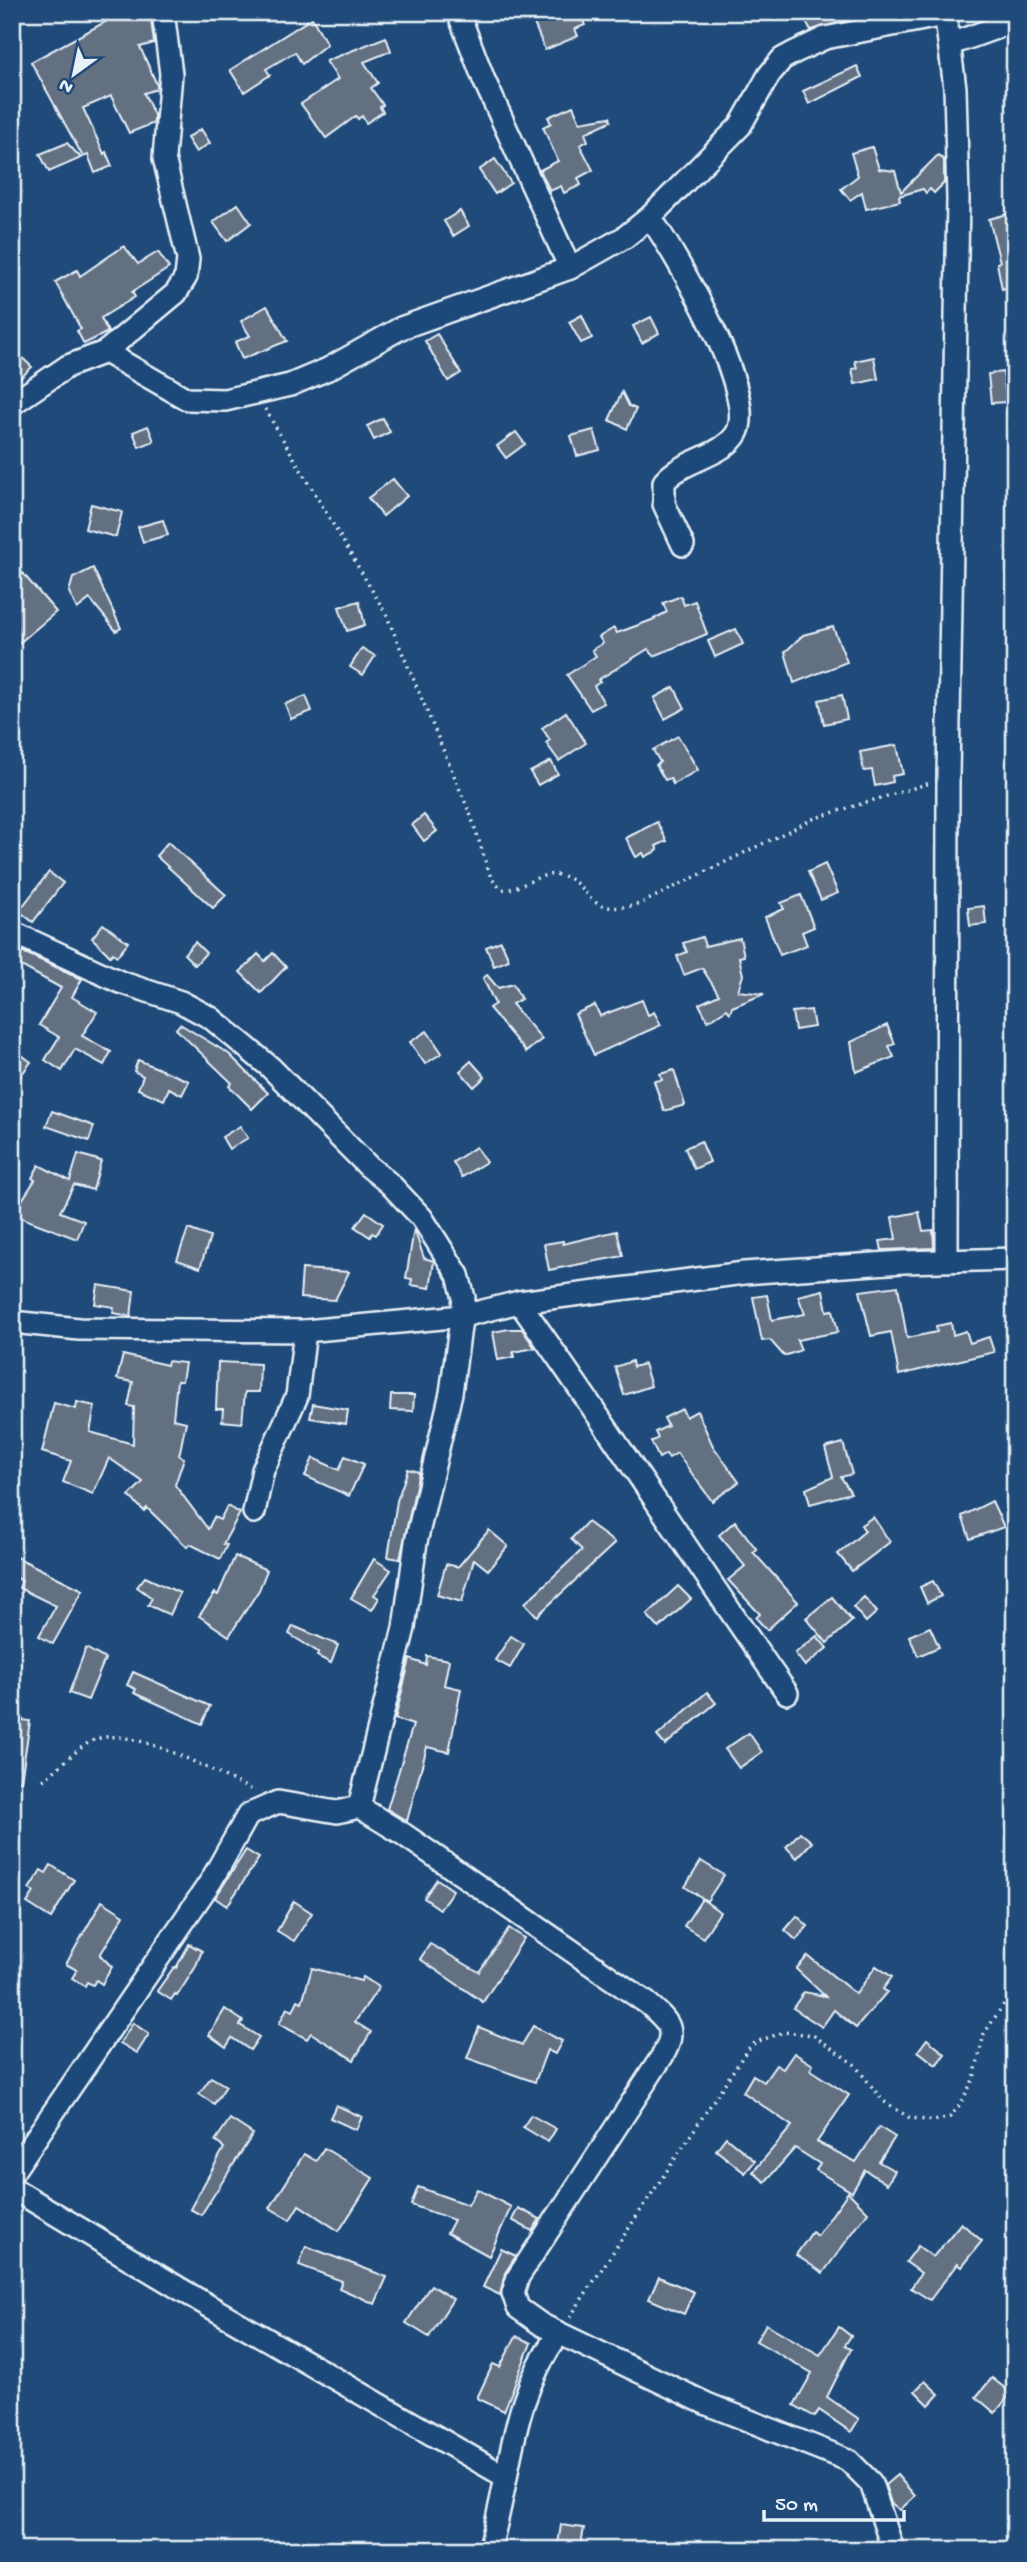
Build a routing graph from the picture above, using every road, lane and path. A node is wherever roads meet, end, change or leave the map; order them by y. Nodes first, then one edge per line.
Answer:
1 (163, 12) edge
2 (458, 12) edge
3 (945, 14) edge
4 (1015, 21) edge
5 (951, 44) junction
6 (650, 217) junction
7 (570, 268) junction
8 (105, 352) junction
9 (257, 395) junction
10 (12, 404) edge
11 (683, 545) dead end
12 (948, 777) junction
13 (12, 932) edge
14 (1015, 1259) edge
15 (947, 1260) junction
16 (519, 1302) junction
17 (463, 1316) junction
18 (12, 1322) edge
19 (305, 1331) junction
20 (254, 1512) dead end
21 (787, 1693) dead end
22 (43, 1780) dead end
23 (278, 1802) junction
24 (359, 1807) junction
25 (1015, 1987) edge
26 (12, 2173) edge
27 (12, 2188) edge
28 (559, 2333) junction
29 (506, 2477) junction
30 (489, 2550) edge
31 (893, 2550) edge

1 - 8 street
2 - 7 street
3 - 5 street
3 - 6 street
4 - 5 street
5 - 12 street
6 - 7 street
6 - 11 street
7 - 9 street
8 - 9 street
8 - 10 street
9 - 12 path
12 - 15 street
13 - 17 street
14 - 15 street
15 - 16 street
16 - 17 street
16 - 21 street
17 - 19 street
17 - 24 street
18 - 19 street
19 - 20 street
22 - 23 path
23 - 24 street
23 - 26 street
24 - 28 street
25 - 28 path
27 - 29 street
28 - 29 street
28 - 31 street
29 - 30 street

